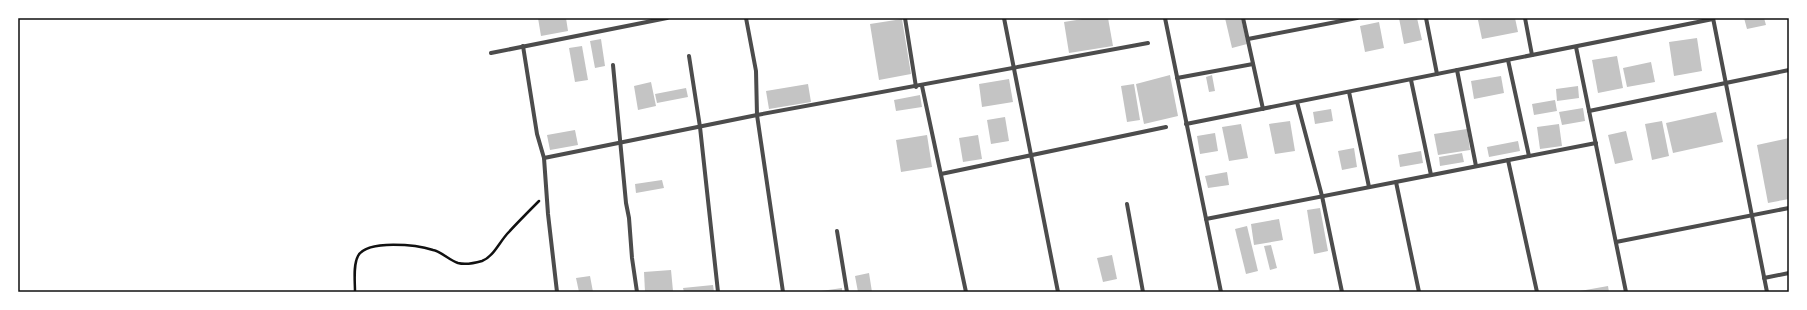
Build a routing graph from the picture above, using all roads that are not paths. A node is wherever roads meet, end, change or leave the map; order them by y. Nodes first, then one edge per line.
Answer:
1 (667, 18) edge
2 (746, 18) edge
3 (905, 18) edge
4 (1004, 18) edge
5 (1165, 18) edge
6 (1243, 18) edge
7 (1357, 18) edge
8 (1426, 18) edge
9 (1525, 18) edge
10 (1713, 19) edge
11 (1248, 39) junction
12 (1148, 43) dead end
13 (523, 46) junction
14 (1576, 47) junction
15 (491, 52) dead end
16 (1532, 55) junction
17 (689, 56) dead end
18 (1508, 60) junction
19 (1253, 64) junction
20 (613, 65) dead end
21 (1014, 69) junction
22 (1457, 70) junction
23 (1789, 70) edge
24 (1437, 74) junction
25 (1177, 78) junction
26 (1411, 80) junction
27 (1726, 83) junction
28 (922, 86) junction
29 (916, 87) junction
30 (1349, 92) junction
31 (1297, 102) junction
32 (1263, 109) junction
33 (1589, 111) junction
34 (757, 115) junction
35 (1186, 124) junction
36 (700, 127) junction
37 (1166, 127) dead end
38 (622, 142) junction
39 (1596, 143) junction
40 (1031, 155) junction
41 (1529, 156) junction
42 (544, 158) junction
43 (1508, 160) junction
44 (1476, 166) junction
45 (942, 174) junction
46 (1431, 175) junction
47 (1396, 182) junction
48 (1369, 187) junction
49 (1322, 196) junction
50 (1127, 204) dead end
51 (1789, 208) edge
52 (1752, 215) junction
53 (1206, 219) junction
54 (837, 231) dead end
55 (1616, 242) junction
56 (1789, 273) edge
57 (1764, 278) junction
58 (557, 292) edge
59 (637, 292) edge
60 (718, 292) edge
61 (783, 292) edge
62 (847, 292) edge
63 (966, 292) edge
64 (1058, 292) edge
65 (1143, 292) edge
66 (1221, 292) edge
67 (1342, 292) edge
68 (1419, 292) edge
69 (1537, 292) edge
70 (1626, 292) edge
71 (1767, 292) edge

1 - 13 street
2 - 34 street
3 - 29 street
4 - 21 street
5 - 25 street
6 - 11 street
7 - 11 street
8 - 24 street
9 - 16 street
10 - 14 street
10 - 27 street
11 - 19 street
12 - 21 street
13 - 15 street
13 - 42 street
14 - 16 street
14 - 33 street
16 - 18 street
17 - 36 street
18 - 22 street
18 - 41 street
19 - 25 street
19 - 32 street
20 - 38 street
21 - 28 street
21 - 40 street
22 - 24 street
22 - 44 street
23 - 27 street
24 - 26 street
25 - 35 street
26 - 30 street
26 - 46 street
27 - 33 street
27 - 52 street
28 - 29 street
28 - 45 street
29 - 34 street
30 - 31 street
30 - 48 street
31 - 32 street
31 - 49 street
32 - 35 street
33 - 39 street
34 - 36 street
34 - 61 street
35 - 53 street
36 - 38 street
36 - 60 street
37 - 40 street
38 - 42 street
38 - 59 street
39 - 41 street
39 - 55 street
40 - 45 street
40 - 64 street
41 - 43 street
42 - 58 street
43 - 44 street
43 - 69 street
44 - 46 street
45 - 63 street
46 - 47 street
47 - 48 street
47 - 68 street
48 - 49 street
49 - 53 street
49 - 67 street
50 - 65 street
51 - 52 street
52 - 55 street
52 - 57 street
53 - 66 street
54 - 62 street
55 - 70 street
56 - 57 street
57 - 71 street

